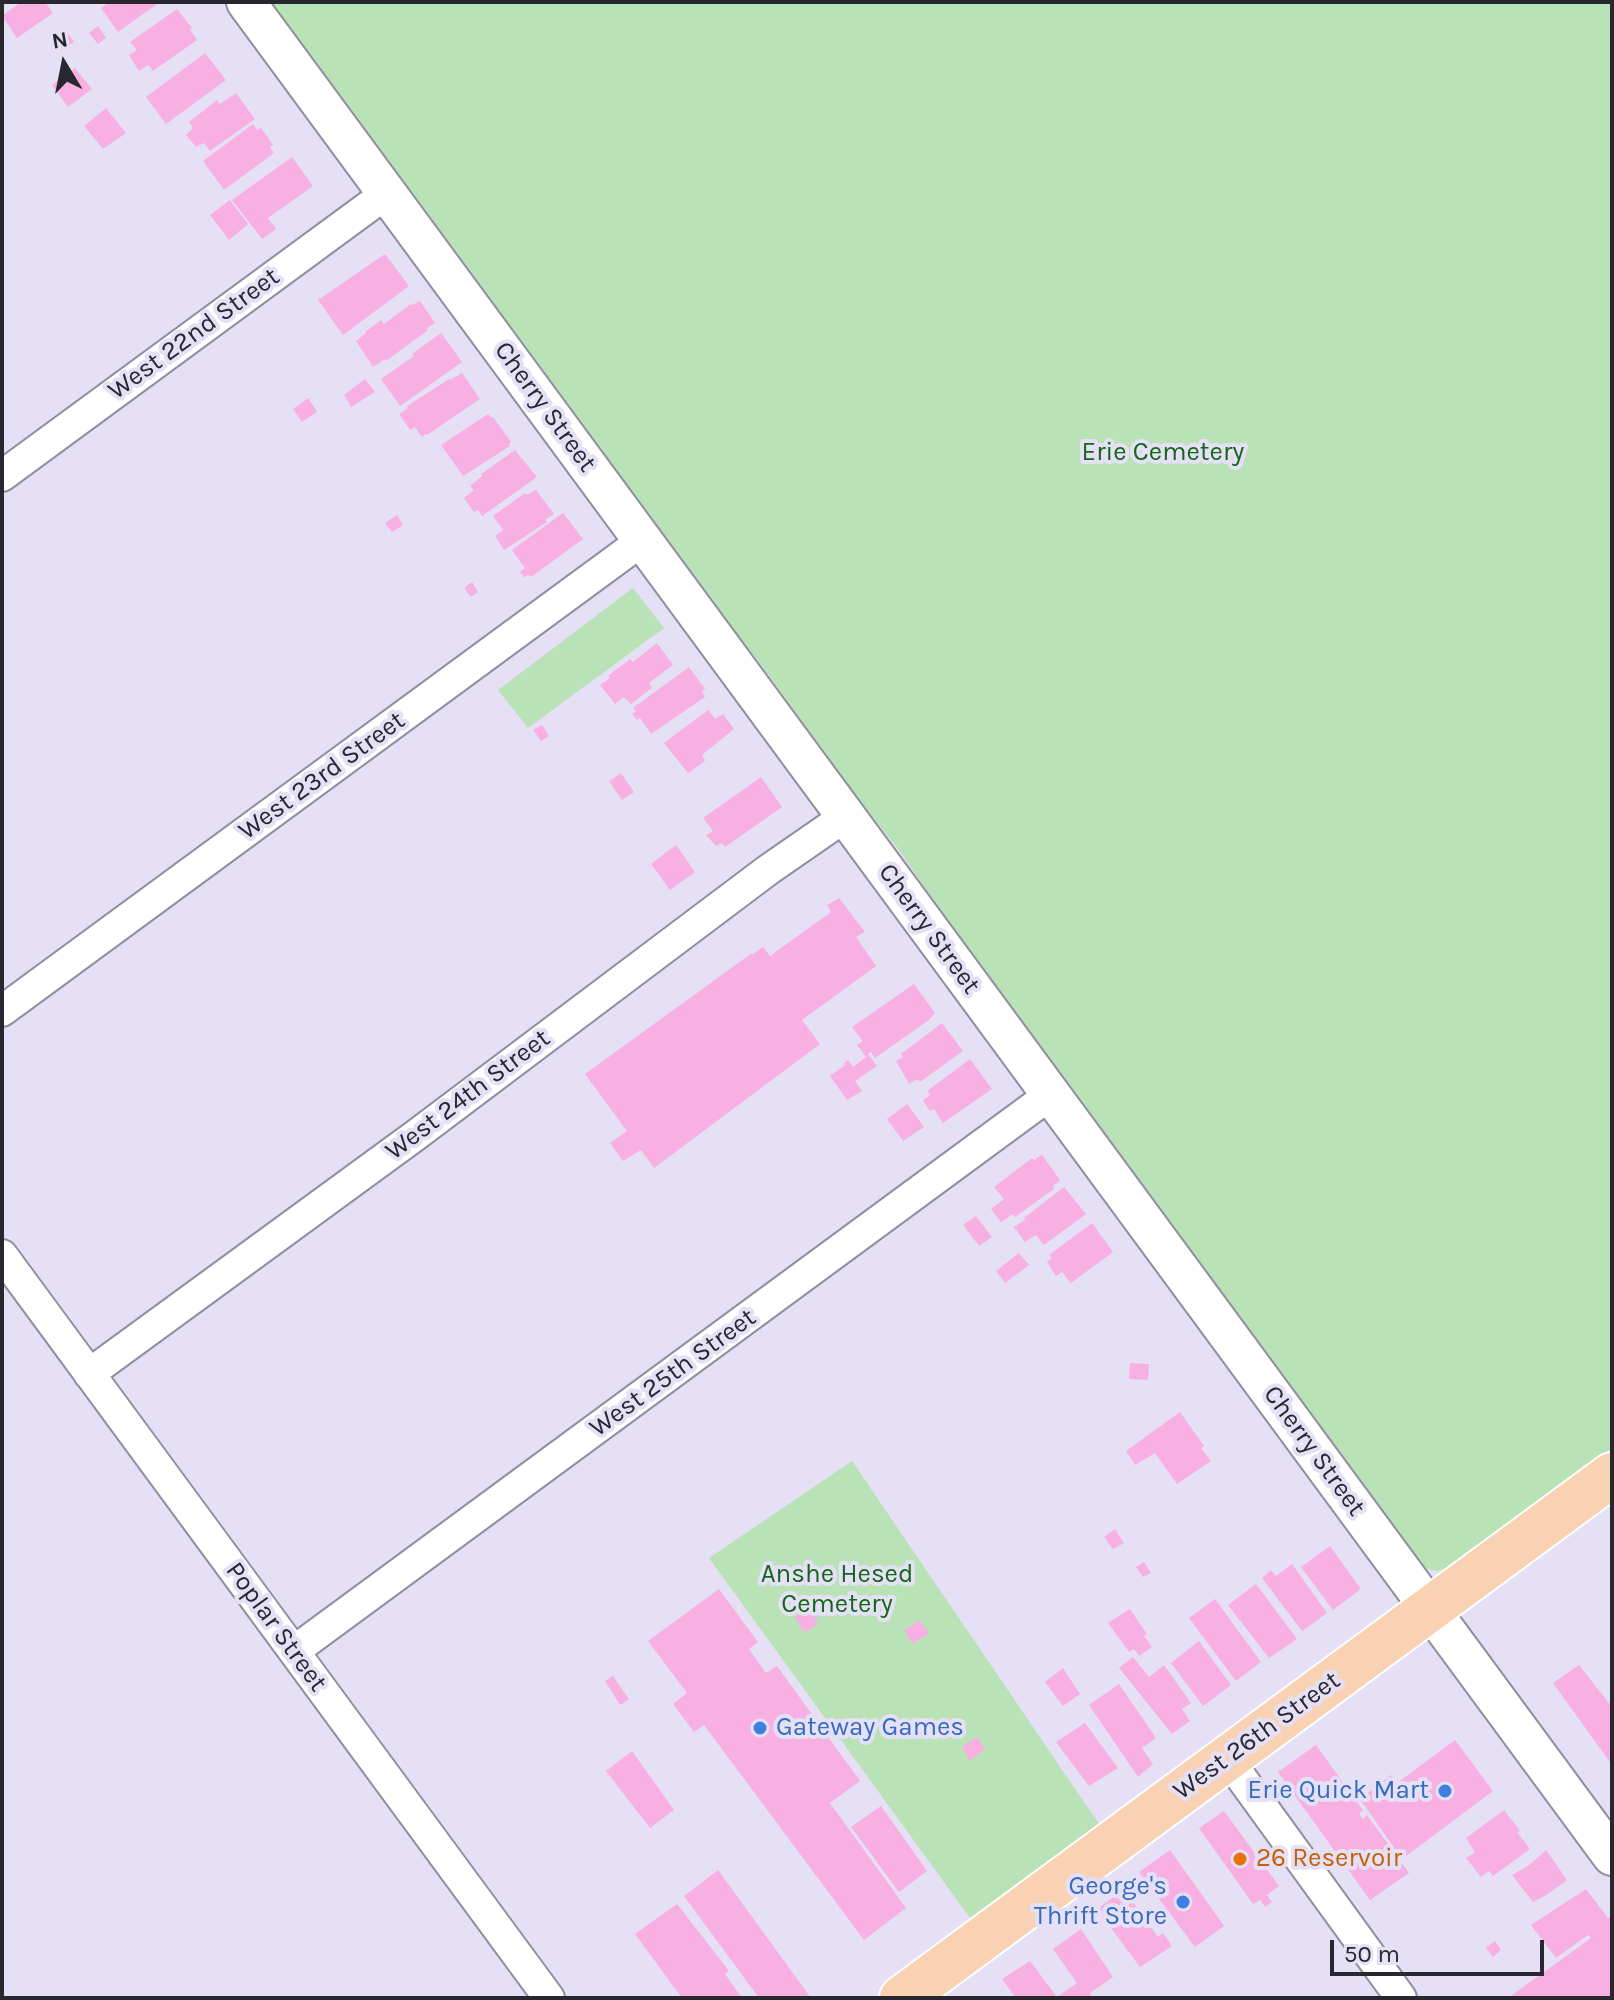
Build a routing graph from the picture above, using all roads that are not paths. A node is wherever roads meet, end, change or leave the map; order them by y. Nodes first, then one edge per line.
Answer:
1 (246, 2) edge
2 (387, 193) junction
3 (2, 476) edge
4 (643, 540) junction
5 (846, 816) junction
6 (2, 1011) edge
7 (1051, 1094) junction
8 (2, 1255) edge
9 (89, 1374) junction
10 (1612, 1475) edge
11 (1430, 1609) junction
12 (294, 1651) junction
13 (1227, 1758) junction
14 (1612, 1856) edge
15 (549, 1998) edge
16 (902, 1998) edge
17 (1401, 1998) edge

1 - 2 street, Cherry Street
2 - 3 street, West 22nd Street
2 - 4 street, Cherry Street
4 - 5 street, Cherry Street
4 - 6 street, West 23rd Street
5 - 7 street, Cherry Street
5 - 9 street, West 24th Street
7 - 11 street, Cherry Street
7 - 12 street, West 25th Street
8 - 9 street, Poplar Street
9 - 12 street, Poplar Street
10 - 11 main road, West 26th Street
11 - 13 main road, West 26th Street
11 - 14 street, Cherry Street
12 - 15 street, Poplar Street
13 - 16 main road, West 26th Street
13 - 17 street

